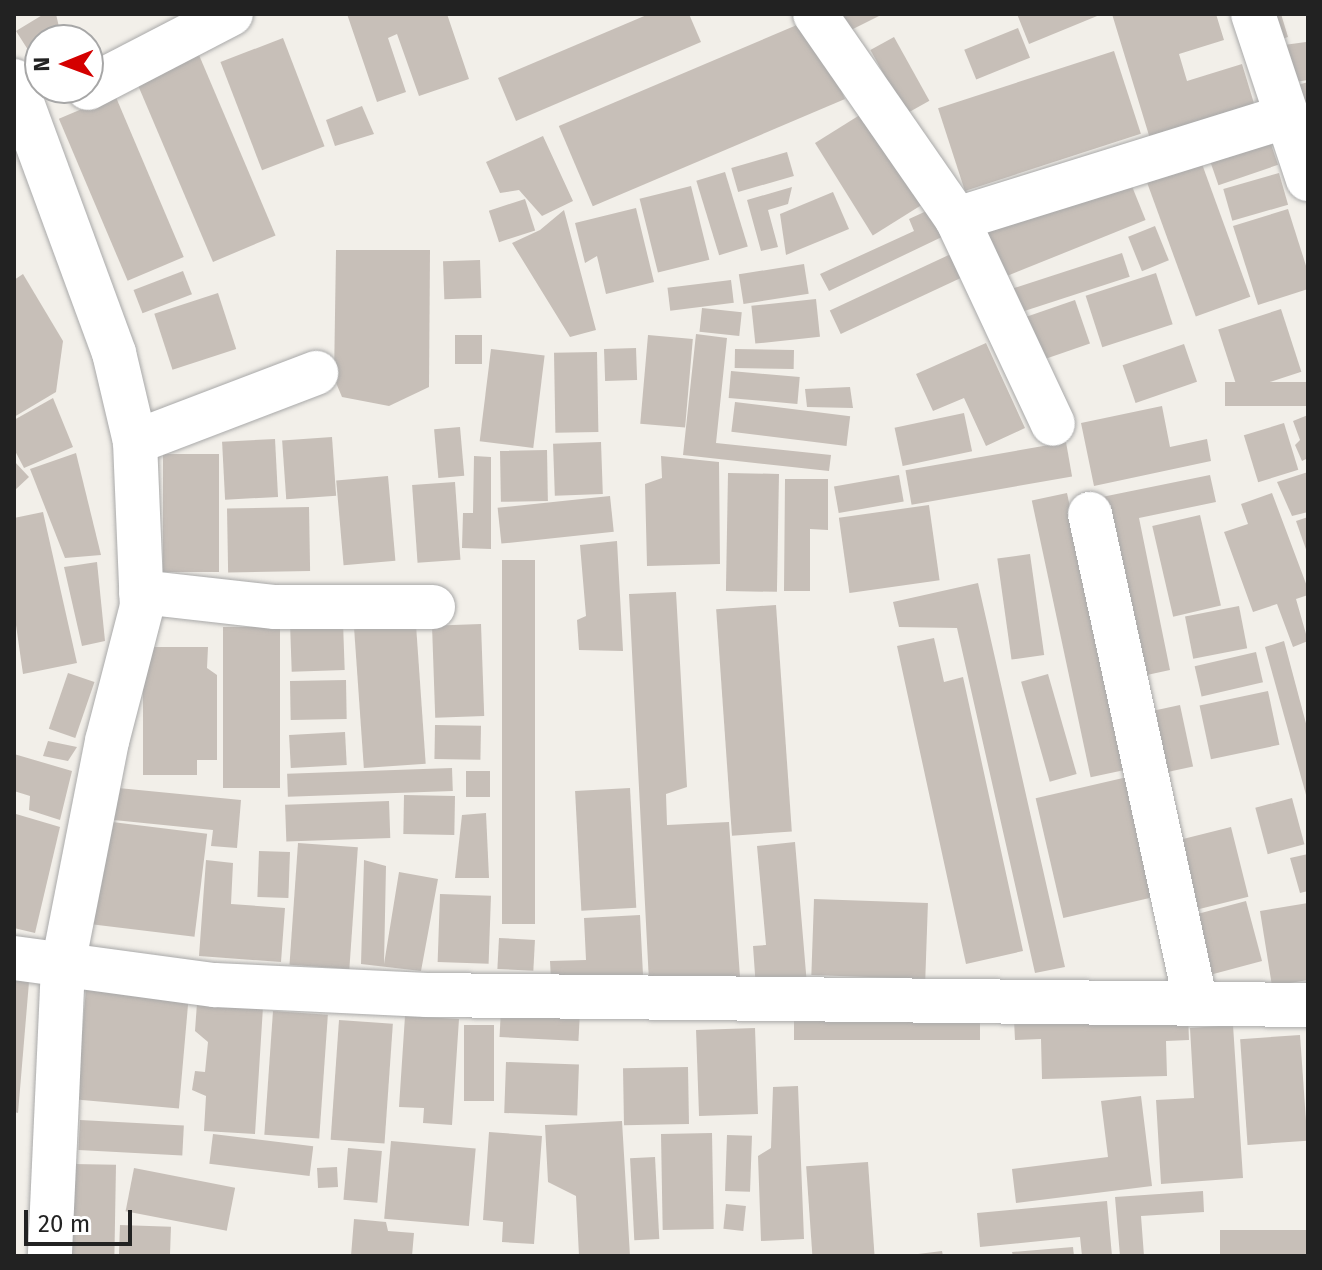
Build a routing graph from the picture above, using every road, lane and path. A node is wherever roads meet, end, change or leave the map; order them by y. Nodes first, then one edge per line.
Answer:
1 (231, 14) edge
2 (815, 14) edge
3 (1253, 14) edge
4 (104, 80) edge
5 (21, 100) edge
6 (1287, 116) junction
7 (1308, 179) edge
8 (957, 219) junction
9 (316, 373) dead end
10 (1053, 424) dead end
11 (135, 442) junction
12 (1090, 514) dead end
13 (141, 592) junction
14 (433, 607) dead end
15 (14, 958) edge
16 (63, 966) junction
17 (1196, 1004) junction
18 (1308, 1005) edge
19 (50, 1256) edge

1 - 4 street
2 - 8 street
3 - 6 street
5 - 11 street
6 - 7 street
6 - 8 street
8 - 10 street
9 - 11 street
11 - 13 street
12 - 17 street
13 - 14 street
13 - 16 street
15 - 16 street
16 - 17 street
16 - 19 street
17 - 18 street

